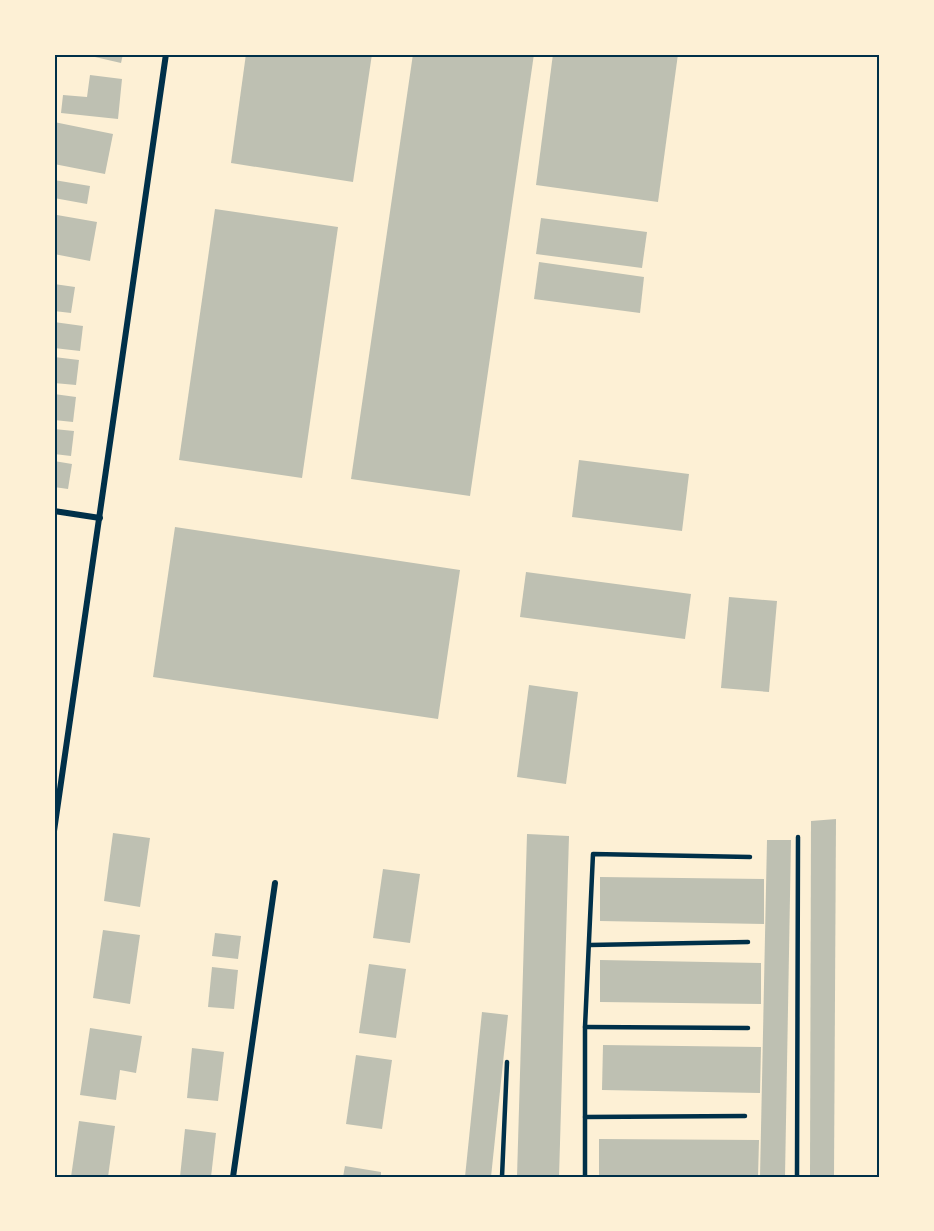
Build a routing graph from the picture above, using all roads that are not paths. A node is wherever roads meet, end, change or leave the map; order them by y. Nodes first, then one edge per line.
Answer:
1 (166, 54) edge
2 (54, 512) edge
3 (100, 518) junction
4 (54, 831) edge
5 (798, 837) dead end
6 (750, 857) dead end
7 (275, 883) dead end
8 (748, 942) dead end
9 (590, 945) junction
10 (585, 1027) junction
11 (748, 1028) dead end
12 (507, 1062) dead end
13 (745, 1116) dead end
14 (585, 1117) junction
15 (233, 1177) edge
16 (502, 1177) edge
17 (585, 1177) edge
18 (797, 1177) edge

1 - 3 street
2 - 3 street
3 - 4 street
5 - 18 lane
6 - 9 lane
7 - 15 street
8 - 9 lane
9 - 10 lane
10 - 11 lane
10 - 14 lane
12 - 16 lane
13 - 14 lane
14 - 17 lane

